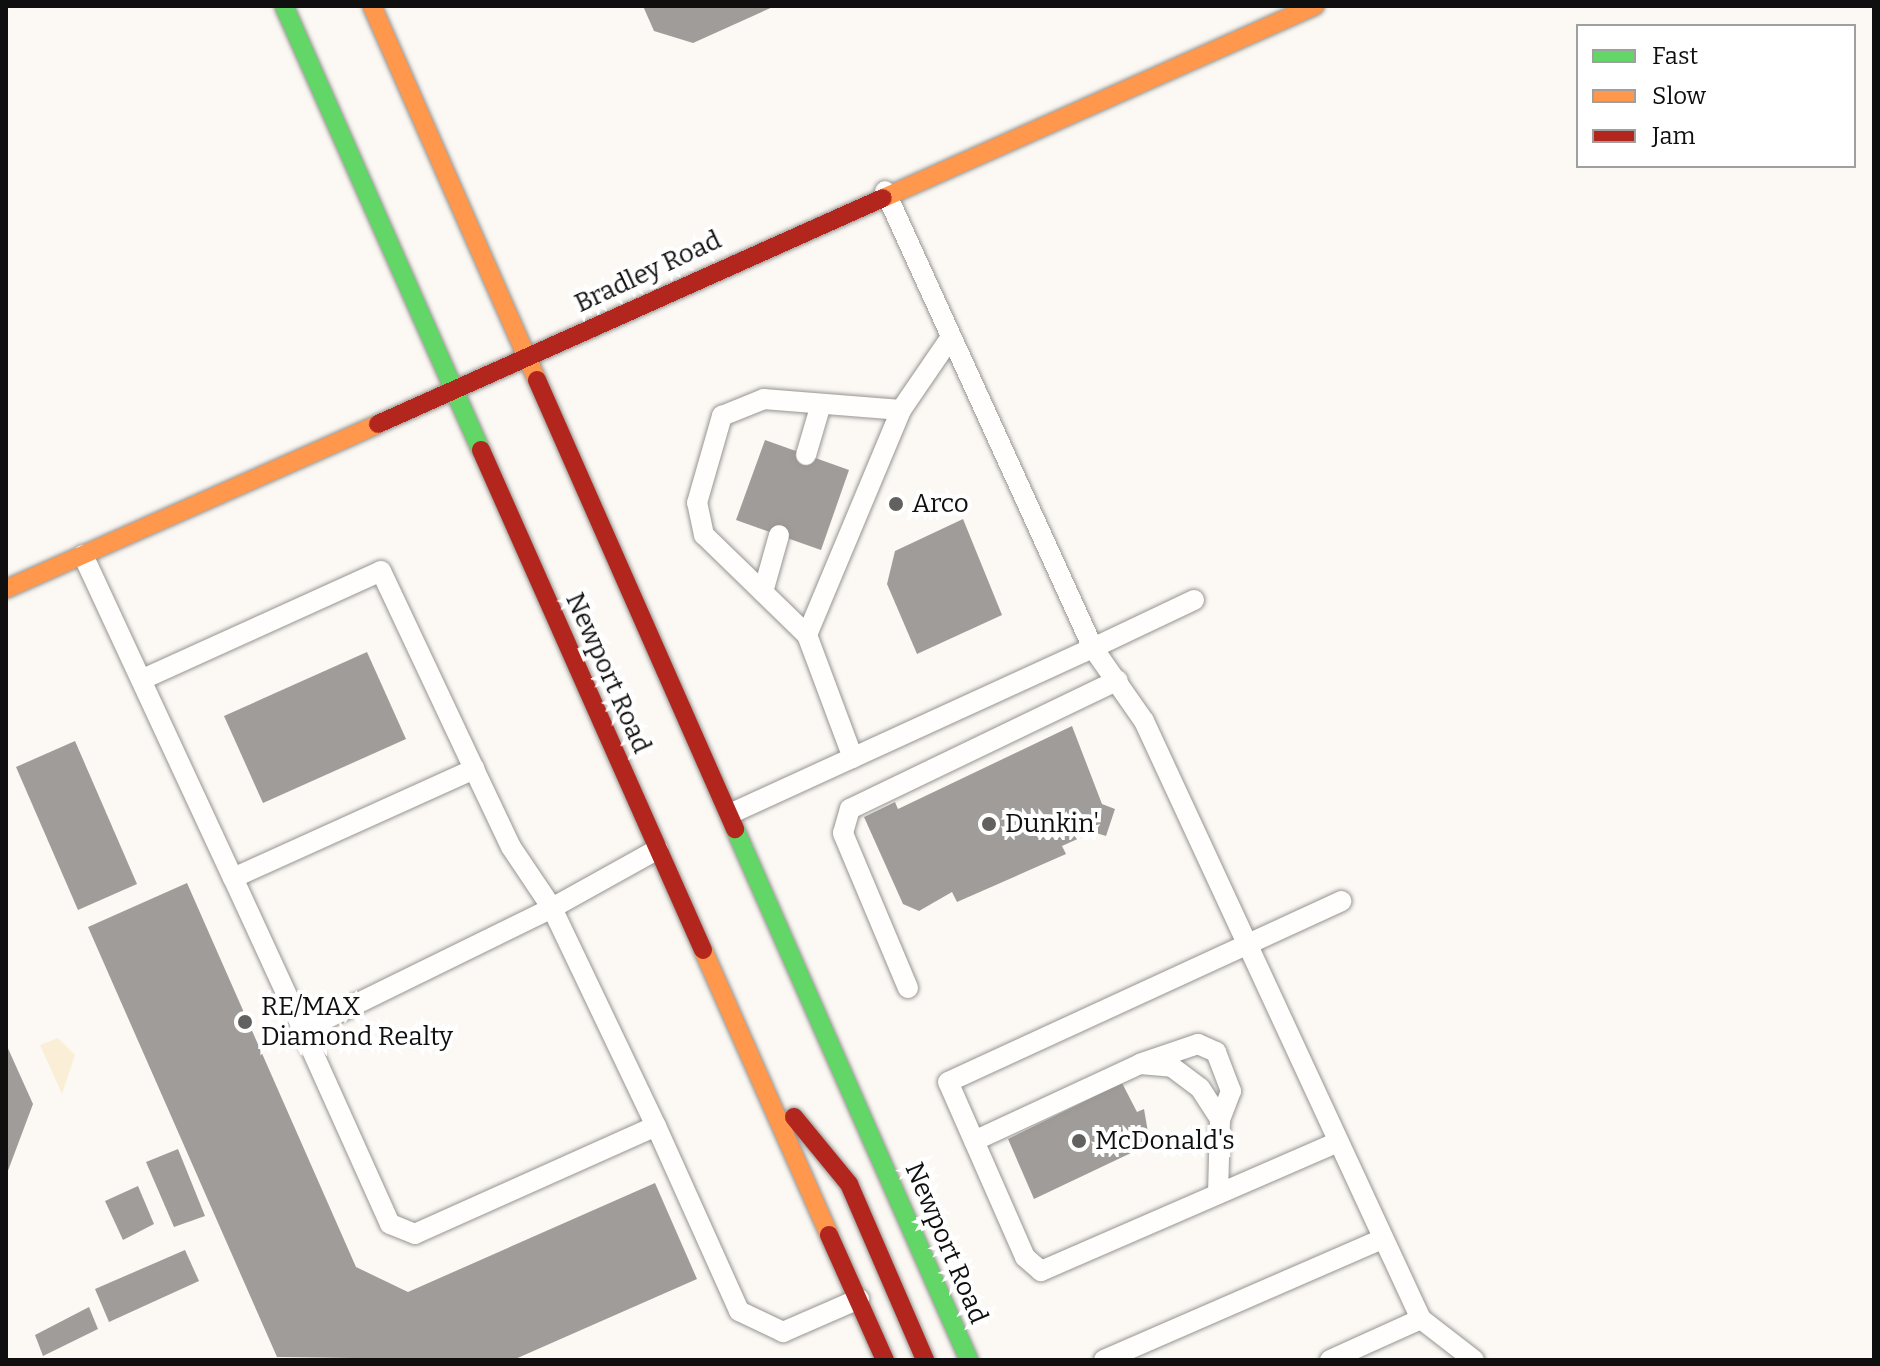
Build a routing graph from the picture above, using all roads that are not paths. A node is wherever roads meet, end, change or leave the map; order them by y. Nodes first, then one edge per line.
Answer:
1 (284, 6) edge
2 (372, 6) edge
3 (1315, 6) edge
4 (885, 191) junction
5 (951, 337) junction
6 (526, 356) junction
7 (453, 389) junction
8 (821, 404) junction
9 (901, 410) junction
10 (806, 455) dead end
11 (779, 535) dead end
12 (83, 555) junction
13 (6, 589) edge
14 (763, 592) junction
15 (1194, 600) dead end
16 (807, 635) junction
17 (1093, 648) junction
18 (143, 679) junction
19 (1118, 680) junction
20 (853, 758) junction
21 (474, 769) junction
22 (732, 813) junction
23 (658, 849) junction
24 (233, 878) junction
25 (1341, 901) dead end
26 (552, 908) junction
27 (1247, 946) junction
28 (908, 988) dead end
29 (303, 1030) junction
30 (1140, 1064) junction
31 (757, 1072) junction
32 (1220, 1119) junction
33 (656, 1126) junction
34 (974, 1141) junction
35 (1338, 1142) junction
36 (1218, 1194) junction
37 (1382, 1239) junction
38 (859, 1299) junction
39 (1421, 1319) junction
40 (885, 1360) edge
41 (925, 1360) edge
42 (969, 1360) edge
43 (1104, 1360) edge
44 (1330, 1360) edge
45 (1474, 1360) edge

1 - 7 main road, Newport Road
2 - 6 main road, Newport Road
3 - 4 main road, Bradley Road
4 - 5 lane
4 - 6 main road, Bradley Road
5 - 9 lane
5 - 17 lane
6 - 7 main road, Bradley Road
6 - 22 main road, Newport Road
7 - 12 main road, Bradley Road
7 - 23 main road, Newport Road
8 - 9 lane
8 - 10 lane
8 - 14 lane
9 - 16 lane
11 - 14 lane
12 - 13 main road, Bradley Road
12 - 18 lane
14 - 16 lane
15 - 17 lane
16 - 20 lane
17 - 19 lane
17 - 20 lane
18 - 21 lane
18 - 24 lane
19 - 27 lane
19 - 28 lane
20 - 22 lane
21 - 24 lane
21 - 26 lane
22 - 42 main road, Newport Road
23 - 26 lane
23 - 31 main road, Newport Road
24 - 29 lane
25 - 27 lane
26 - 29 lane
26 - 33 lane
27 - 34 lane
27 - 35 lane
29 - 33 lane
30 - 32 lane
30 - 32 lane
30 - 34 lane
31 - 38 main road, Newport Road
31 - 41 main road
32 - 36 lane
33 - 38 lane
34 - 36 lane
35 - 36 lane
35 - 37 lane
37 - 39 lane
37 - 43 lane
38 - 40 main road, Newport Road
39 - 44 lane
39 - 45 lane

